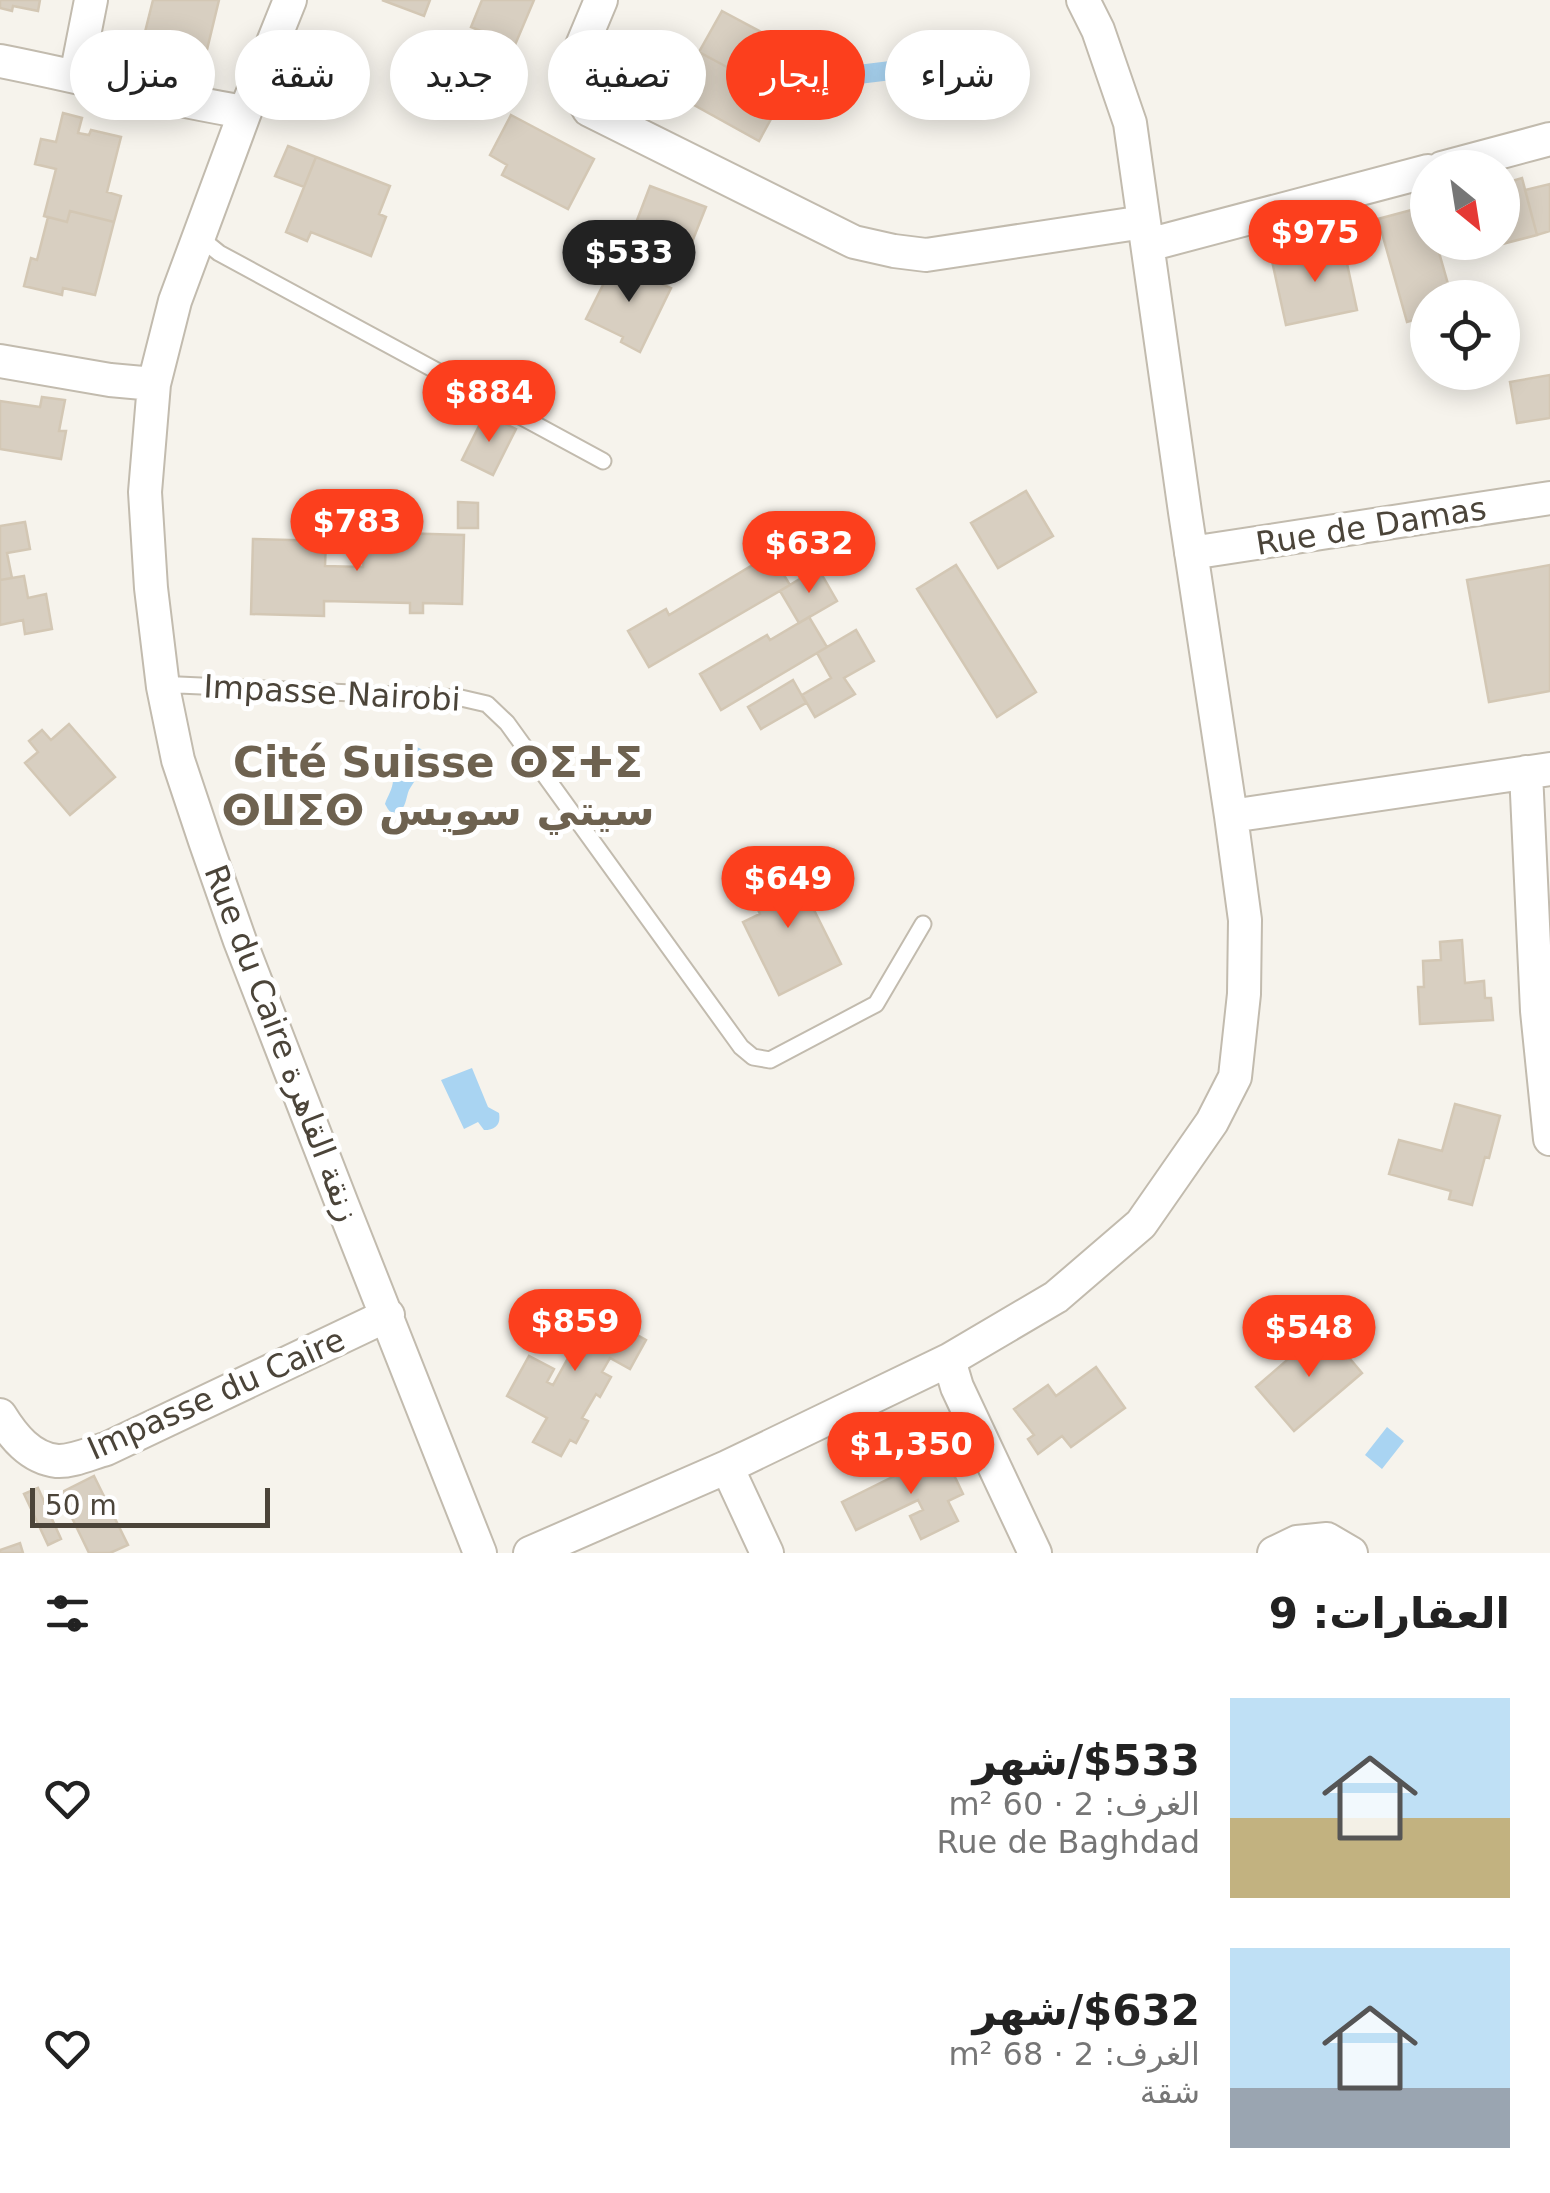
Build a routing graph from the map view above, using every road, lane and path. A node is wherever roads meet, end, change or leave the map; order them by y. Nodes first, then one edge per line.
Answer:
1 (91, 0) edge
2 (290, 0) edge
3 (601, 0) edge
4 (1084, 0) edge
5 (85, 30) edge
6 (278, 30) edge
7 (0, 60) edge
8 (70, 75) edge
9 (242, 120) edge
10 (1550, 138) edge
11 (1507, 150) edge
12 (1410, 175) edge
13 (1146, 234) junction
14 (198, 236) junction
15 (0, 361) edge
16 (154, 384) junction
17 (603, 460) dead end
18 (1550, 498) edge
19 (1192, 554) junction
20 (163, 687) junction
21 (1538, 770) edge
22 (1232, 816) junction
23 (922, 924) dead end
24 (1550, 1139) edge
25 (388, 1315) junction
26 (948, 1360) junction
27 (0, 1415) edge
28 (726, 1467) junction
29 (480, 1553) edge
30 (530, 1553) edge
31 (766, 1553) edge
32 (1035, 1553) edge
33 (1274, 1553) edge
34 (1351, 1553) edge

1 - 5 street
2 - 6 street, Rue du Caire زنقة القاهرة
3 - 13 street
4 - 13 street
7 - 8 street
9 - 14 street, Rue du Caire زنقة القاهرة
10 - 11 street
12 - 13 street
13 - 19 street
14 - 16 street, Rue du Caire زنقة القاهرة
14 - 17 lane
15 - 16 street
16 - 20 street, Rue du Caire زنقة القاهرة
18 - 19 street, Rue de Damas
19 - 22 street
20 - 23 lane, Impasse Nairobi
20 - 25 street, Rue du Caire زنقة القاهرة
21 - 22 street
21 - 24 street
22 - 26 street
25 - 27 street, Impasse du Caire
25 - 29 street, Rue du Caire زنقة القاهرة
26 - 28 street
26 - 32 street
28 - 30 street
28 - 31 street
33 - 34 street

